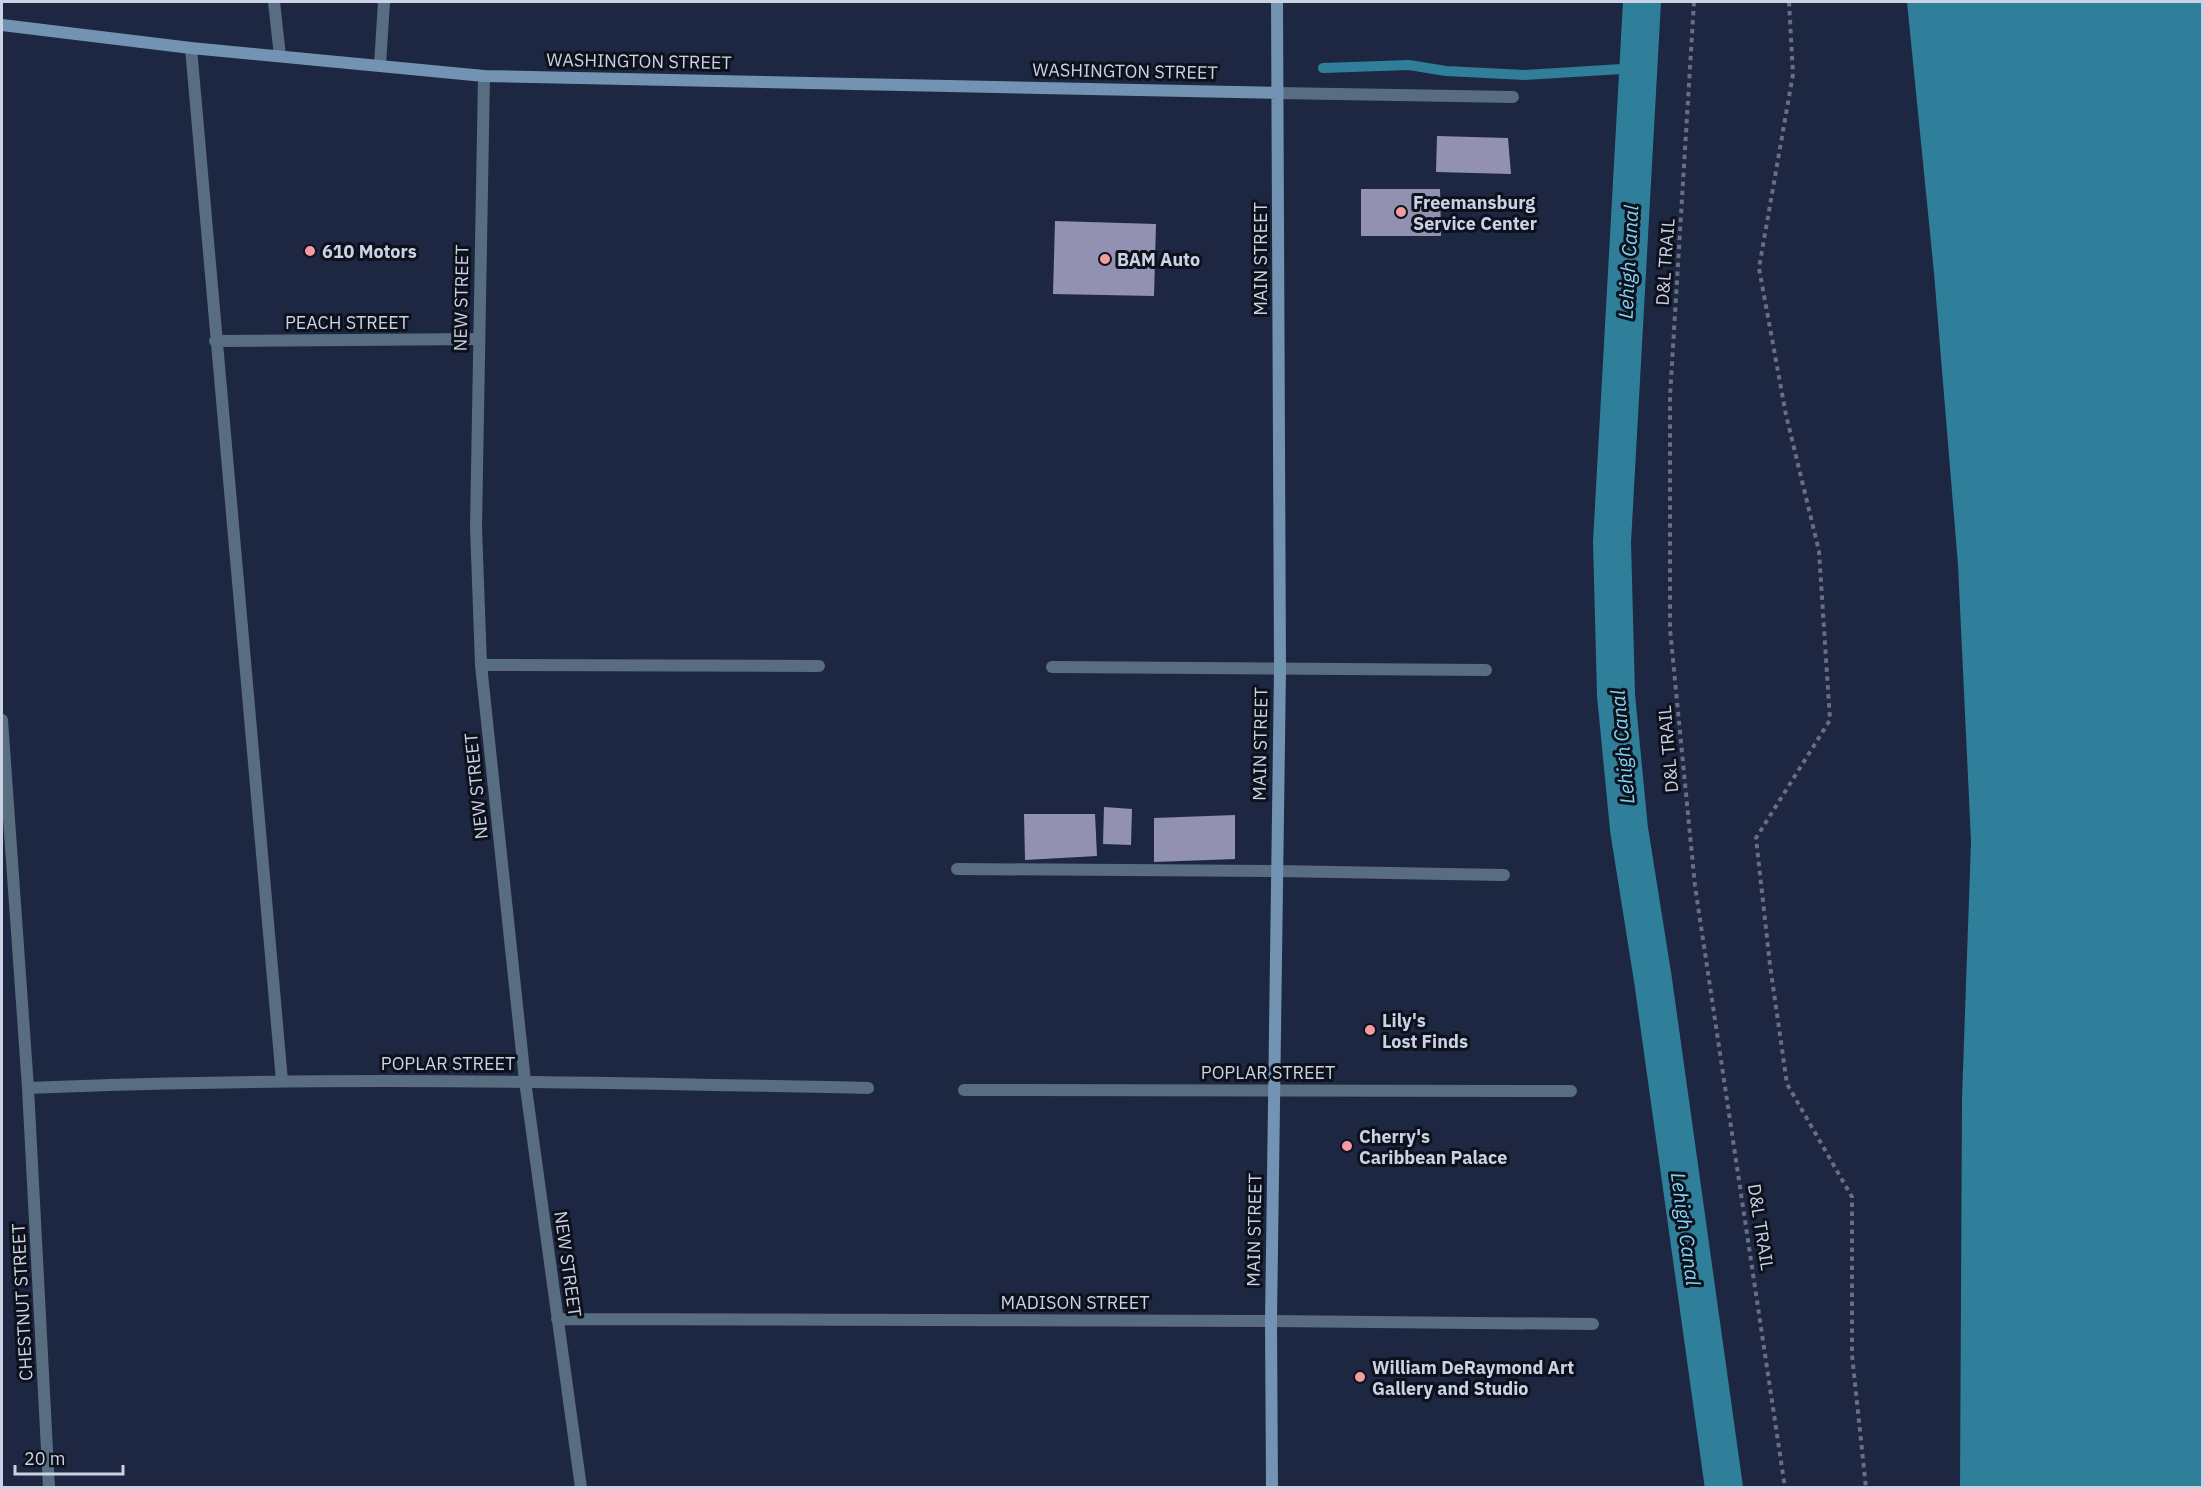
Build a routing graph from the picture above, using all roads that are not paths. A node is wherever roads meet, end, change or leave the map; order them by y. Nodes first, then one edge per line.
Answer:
1 (274, 2) edge
2 (384, 2) edge
3 (1277, 2) edge
4 (2, 24) edge
5 (190, 48) junction
6 (280, 56) junction
7 (380, 65) junction
8 (484, 76) junction
9 (1278, 93) junction
10 (1513, 97) dead end
11 (478, 339) junction
12 (215, 341) junction
13 (481, 665) junction
14 (819, 666) dead end
15 (1052, 667) dead end
16 (1280, 669) junction
17 (1486, 670) dead end
18 (2, 720) edge
19 (957, 869) dead end
20 (1276, 871) junction
21 (1504, 875) dead end
22 (282, 1081) junction
23 (525, 1081) junction
24 (28, 1088) junction
25 (868, 1088) dead end
26 (964, 1090) dead end
27 (1274, 1090) junction
28 (1571, 1091) dead end
29 (557, 1319) junction
30 (1271, 1321) junction
31 (1593, 1324) dead end
32 (49, 1488) edge
33 (581, 1488) edge
34 (1272, 1488) edge

1 - 6 street
2 - 7 street
3 - 9 street, MAIN STREET
4 - 5 street, WASHINGTON STREET
5 - 6 street, WASHINGTON STREET
5 - 12 street
6 - 7 street, WASHINGTON STREET
7 - 8 street, WASHINGTON STREET
8 - 9 street, WASHINGTON STREET
8 - 11 street, NEW STREET
9 - 10 street
9 - 16 street, MAIN STREET
11 - 12 street, PEACH STREET
11 - 13 street, NEW STREET
12 - 22 street
13 - 14 street
13 - 23 street, NEW STREET
15 - 16 street
16 - 17 street
16 - 20 street, MAIN STREET
18 - 24 street, CHESTNUT STREET
19 - 20 street
20 - 21 street
20 - 27 street, MAIN STREET
22 - 23 street, POPLAR STREET
22 - 24 street, POPLAR STREET
23 - 25 street, POPLAR STREET
23 - 29 street, NEW STREET
24 - 32 street, CHESTNUT STREET
26 - 27 street, POPLAR STREET
27 - 28 street, POPLAR STREET
27 - 30 street, MAIN STREET
29 - 30 street, MADISON STREET
29 - 33 street, NEW STREET
30 - 31 street, MADISON STREET
30 - 34 street, MAIN STREET

